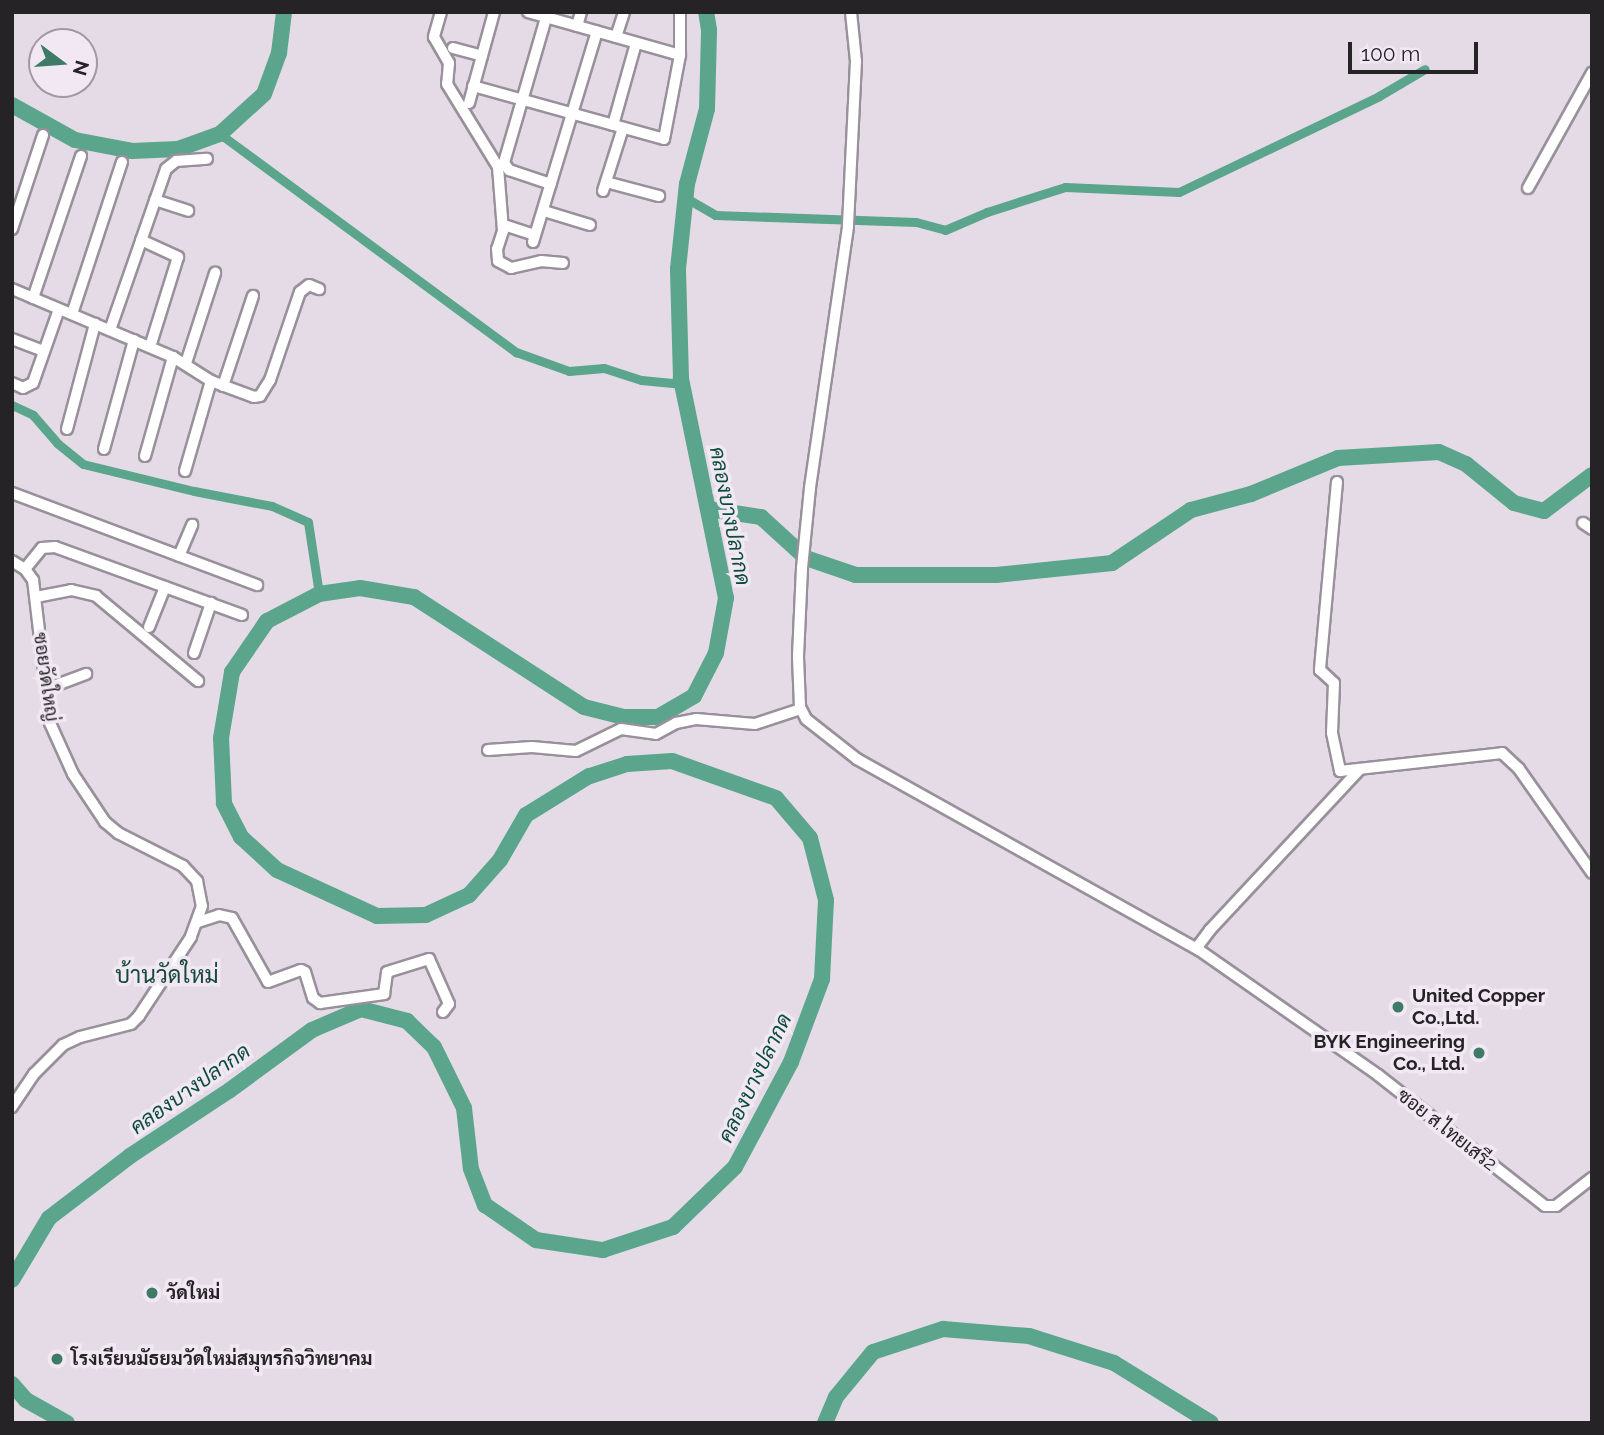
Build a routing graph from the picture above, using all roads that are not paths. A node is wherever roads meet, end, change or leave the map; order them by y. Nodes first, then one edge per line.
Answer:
1 (441, 12) edge
2 (494, 12) edge
3 (581, 12) edge
4 (624, 12) edge
5 (680, 12) edge
6 (851, 12) edge
7 (538, 14) edge
8 (577, 26) junction
9 (597, 32) junction
10 (616, 37) junction
11 (636, 43) junction
12 (453, 48) dead end
13 (680, 55) junction
14 (482, 56) junction
15 (1592, 73) edge
16 (473, 86) junction
17 (522, 99) junction
18 (468, 103) dead end
19 (572, 113) junction
20 (618, 126) junction
21 (43, 135) dead end
22 (81, 156) dead end
23 (207, 159) dead end
24 (122, 162) dead end
25 (551, 184) junction
26 (1528, 188) dead end
27 (12, 192) edge
28 (659, 196) dead end
29 (22, 198) junction
30 (155, 200) junction
31 (188, 211) dead end
32 (544, 211) junction
33 (590, 225) dead end
34 (508, 226) dead end
35 (12, 229) edge
36 (141, 240) junction
37 (563, 263) dead end
38 (215, 274) dead end
39 (12, 289) edge
40 (320, 289) dead end
41 (253, 296) dead end
42 (33, 298) junction
43 (59, 309) junction
44 (72, 314) junction
45 (95, 324) junction
46 (110, 330) junction
47 (12, 339) edge
48 (134, 340) junction
49 (150, 347) junction
50 (44, 351) junction
51 (173, 357) junction
52 (186, 363) junction
53 (211, 381) junction
54 (12, 383) edge
55 (223, 386) junction
56 (67, 429) dead end
57 (104, 449) dead end
58 (145, 456) dead end
59 (185, 471) dead end
60 (1337, 482) dead end
61 (12, 493) edge
62 (1583, 523) dead end
63 (192, 525) dead end
64 (1592, 529) edge
65 (179, 556) junction
66 (12, 561) edge
67 (25, 569) junction
68 (257, 585) dead end
69 (165, 587) junction
70 (36, 597) junction
71 (211, 603) junction
72 (242, 615) dead end
73 (149, 627) dead end
74 (194, 653) dead end
75 (86, 674) dead end
76 (198, 681) dead end
77 (47, 689) junction
78 (801, 709) junction
79 (488, 750) dead end
80 (1361, 769) junction
81 (1592, 873) edge
82 (198, 922) junction
83 (1199, 950) junction
84 (443, 1012) dead end
85 (12, 1107) edge
86 (1592, 1178) edge

1 - 37 street
2 - 14 street
3 - 8 street
4 - 10 street
5 - 13 street
6 - 78 street
7 - 8 street
7 - 17 street
8 - 9 street
9 - 10 street
9 - 19 street
10 - 11 street
11 - 13 street
11 - 20 street
12 - 14 street
13 - 20 street
14 - 16 street
15 - 26 street
16 - 17 street
16 - 18 street
17 - 19 street
17 - 25 street
19 - 20 street
19 - 25 street
20 - 28 street
21 - 29 street
22 - 42 street
23 - 30 street
24 - 44 street
25 - 32 street
27 - 29 street
29 - 35 street
30 - 31 street
30 - 36 street
32 - 33 street
32 - 34 street
36 - 46 street
36 - 49 street
38 - 52 street
39 - 42 street
40 - 55 street
41 - 55 street
42 - 43 street
43 - 44 street
43 - 50 street
44 - 45 street
45 - 46 street
45 - 56 street
46 - 48 street
47 - 50 street
48 - 49 street
48 - 57 street
49 - 51 street
50 - 54 street
51 - 52 street
51 - 58 street
52 - 53 street
53 - 55 street
53 - 59 street
60 - 80 street
61 - 65 street
62 - 64 street
63 - 65 street
65 - 68 street
66 - 67 street
67 - 69 street
67 - 70 street, ซอยวัดใหญ่
69 - 71 street
69 - 73 street
70 - 76 street
70 - 77 street, ซอยวัดใหญ่
71 - 72 street
71 - 74 street
75 - 77 street
77 - 82 street, ซอยวัดใหญ่
78 - 79 street
78 - 83 street, ซอย ส.ไทยเสรี2
80 - 81 street
80 - 83 street
82 - 84 street
82 - 85 street
83 - 86 street, ซอย ส.ไทยเสรี2

